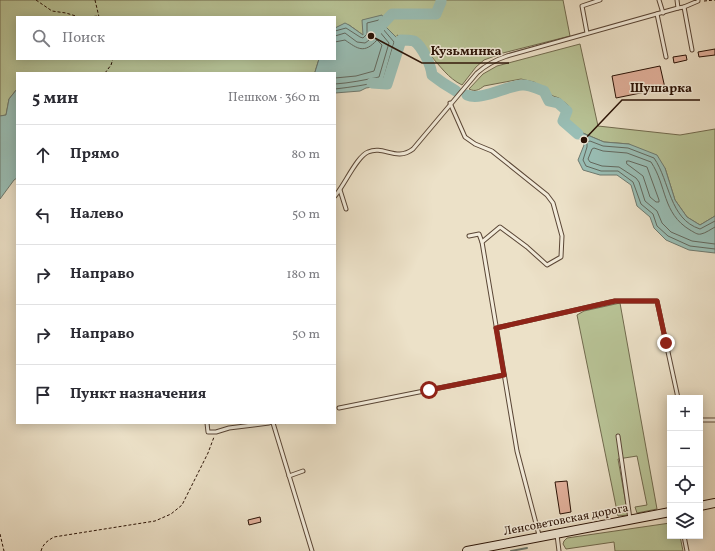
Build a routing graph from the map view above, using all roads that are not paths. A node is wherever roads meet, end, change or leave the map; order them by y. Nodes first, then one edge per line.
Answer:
1 (600, 0) edge
2 (659, 0) edge
3 (677, 0) edge
4 (698, 1) edge
5 (684, 7) junction
6 (678, 8) junction
7 (663, 13) junction
8 (657, 14) junction
9 (587, 33) junction
10 (692, 50) dead end
11 (666, 57) dead end
12 (450, 103) junction
13 (340, 190) junction
14 (336, 195) edge
15 (346, 209) dead end
16 (469, 236) dead end
17 (482, 242) junction
18 (496, 328) junction
19 (504, 375) junction
20 (677, 395) edge
21 (339, 408) dead end
22 (703, 420) edge
23 (715, 420) edge
24 (207, 424) edge
25 (261, 424) edge
26 (273, 424) edge
27 (618, 436) dead end
28 (303, 470) dead end
29 (289, 476) junction
30 (715, 503) edge
31 (703, 505) edge
32 (667, 513) edge
33 (630, 520) junction
34 (556, 534) junction
35 (540, 537) junction
36 (685, 539) edge
37 (312, 551) edge
38 (467, 551) edge
39 (559, 551) edge
40 (687, 551) edge

1 - 9 lane
2 - 7 lane
3 - 6 lane
4 - 5 lane
5 - 6 lane
5 - 10 lane
6 - 7 lane
7 - 8 lane
8 - 9 lane
8 - 11 lane
9 - 12 lane
12 - 13 lane
12 - 17 lane
13 - 14 lane
13 - 15 lane
16 - 17 lane
17 - 18 lane
18 - 19 lane
18 - 20 lane
19 - 21 lane
19 - 35 lane
22 - 23 lane
24 - 25 lane
26 - 29 lane
27 - 33 lane
28 - 29 lane
29 - 37 lane
30 - 31 street
32 - 33 street, Ленсоветовская дорога
33 - 34 street, Ленсоветовская дорога
34 - 35 street, Ленсоветовская дорога
34 - 39 lane
35 - 38 street, Ленсоветовская дорога
36 - 40 lane

